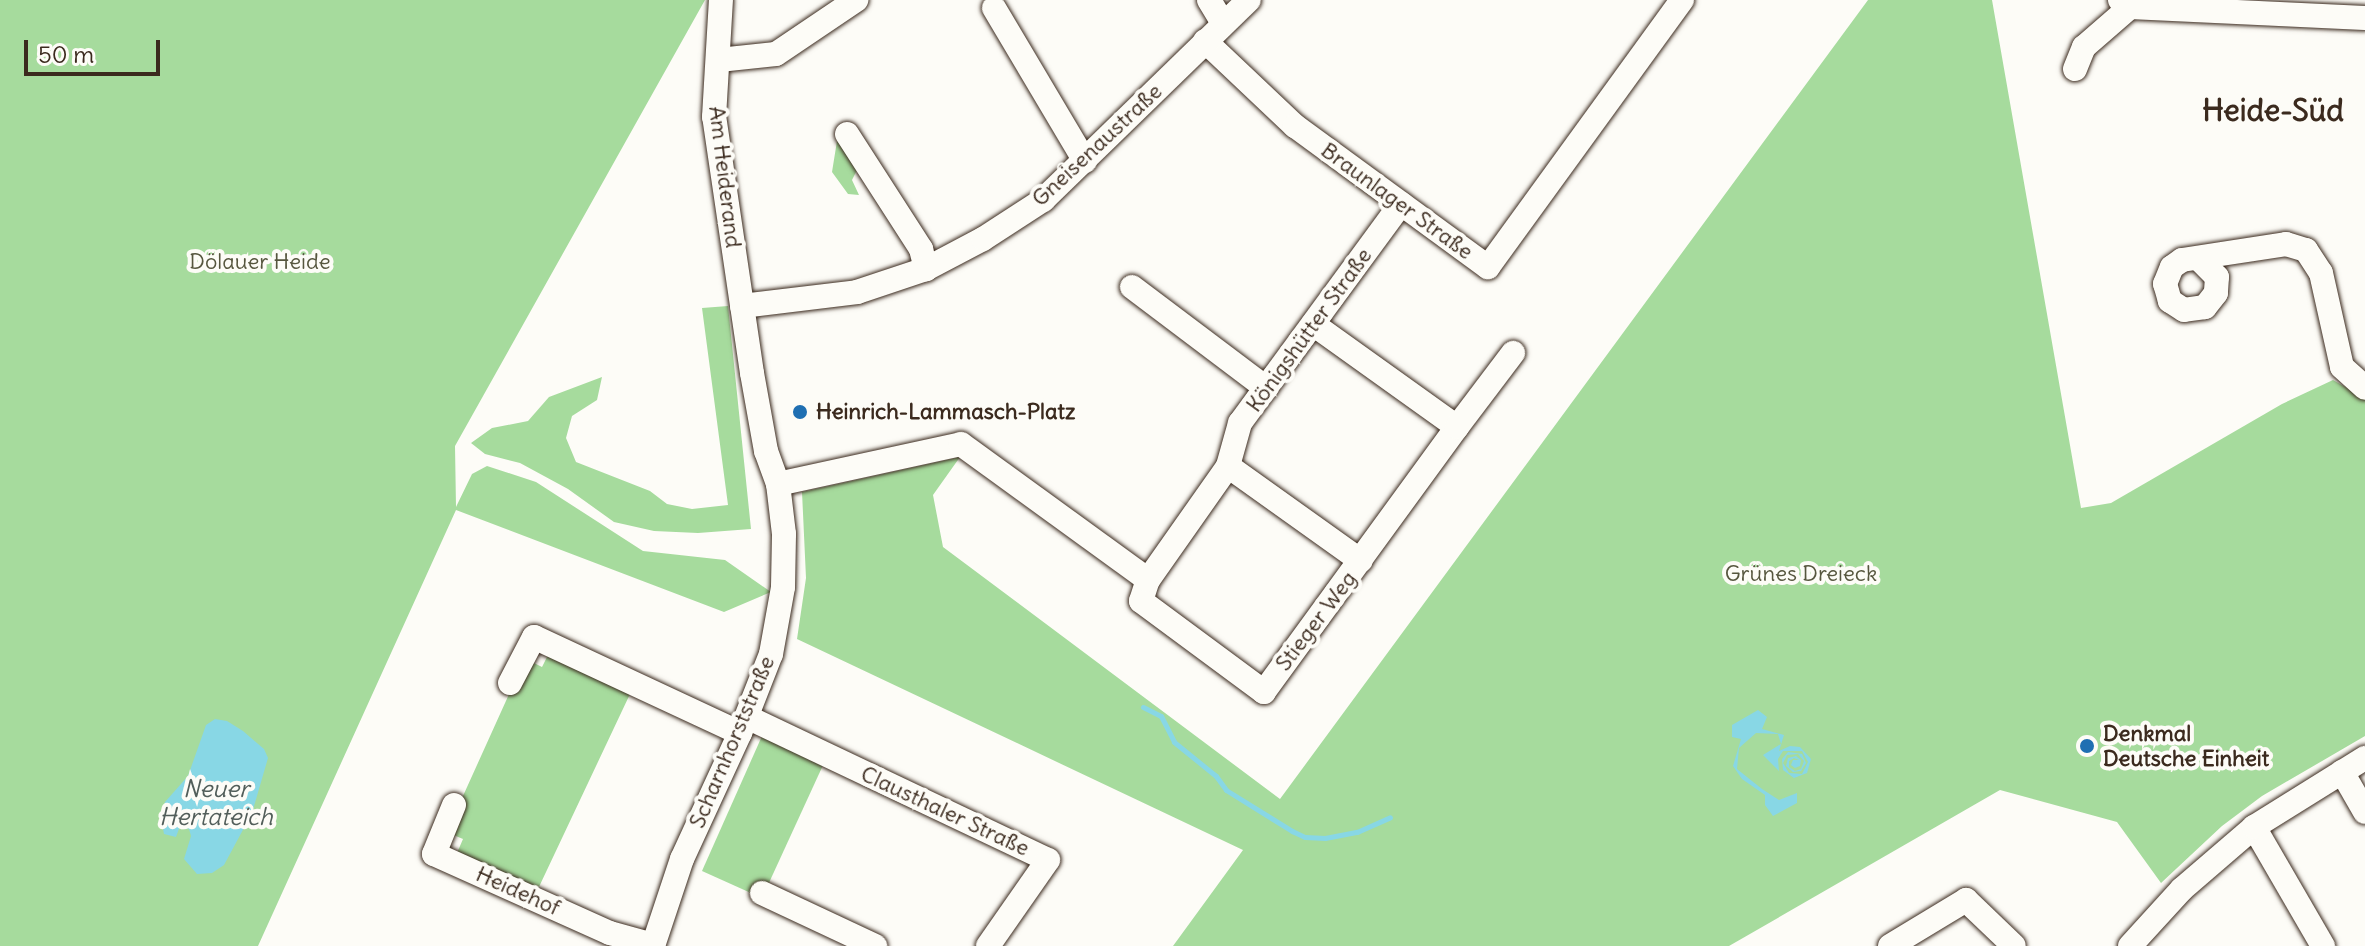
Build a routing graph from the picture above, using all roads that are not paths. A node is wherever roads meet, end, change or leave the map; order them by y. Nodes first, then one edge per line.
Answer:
1 (721, 0) edge
2 (856, 0) edge
3 (1209, 0) edge
4 (1249, 0) edge
5 (1682, 0) edge
6 (2125, 4) edge
7 (994, 8) dead end
8 (2365, 18) edge
9 (1223, 23) junction
10 (1205, 41) junction
11 (719, 60) junction
12 (2075, 69) dead end
13 (847, 134) dead end
14 (1085, 161) junction
15 (1401, 204) junction
16 (2200, 260) dead end
17 (926, 269) junction
18 (1132, 287) dead end
19 (742, 306) junction
20 (1313, 324) junction
21 (1513, 353) dead end
22 (1266, 388) junction
23 (2365, 388) edge
24 (1457, 427) junction
25 (1228, 466) junction
26 (778, 484) junction
27 (1361, 561) junction
28 (1145, 590) junction
29 (510, 683) dead end
30 (743, 725) junction
31 (2365, 758) edge
32 (2342, 772) junction
33 (454, 805) dead end
34 (2365, 812) edge
35 (2254, 827) junction
36 (762, 893) dead end
37 (653, 946) edge
38 (875, 946) edge
39 (988, 946) edge
40 (1890, 946) edge
41 (2014, 946) edge
42 (2130, 946) edge
43 (2323, 946) edge

1 - 11 street, Am Heiderand
2 - 11 street
3 - 9 street
4 - 9 street, Gneisenaustraße
5 - 15 street, Braunlager Straße
6 - 8 street
6 - 12 street
7 - 14 street
9 - 10 street, Gneisenaustraße
10 - 14 street, Gneisenaustraße
10 - 15 street, Braunlager Straße
11 - 19 street, Am Heiderand
13 - 17 street
14 - 17 street, Gneisenaustraße
15 - 20 street, Königshütter Straße
16 - 23 street
17 - 19 street, Gneisenaustraße
18 - 22 street
19 - 26 street
20 - 22 street, Königshütter Straße
20 - 24 street
21 - 24 street, Stieger Weg
22 - 25 street, Königshütter Straße
24 - 27 street, Stieger Weg
25 - 27 street
25 - 28 street, Königshütter Straße
26 - 28 street
26 - 30 street, Scharnhorststraße
27 - 28 street, Stieger Weg
29 - 30 street
30 - 37 street, Scharnhorststraße
30 - 39 street, Clausthaler Straße
31 - 32 street
32 - 34 street
32 - 35 street
33 - 37 street, Heidehof
35 - 42 street
35 - 43 street
36 - 38 street
40 - 41 street

